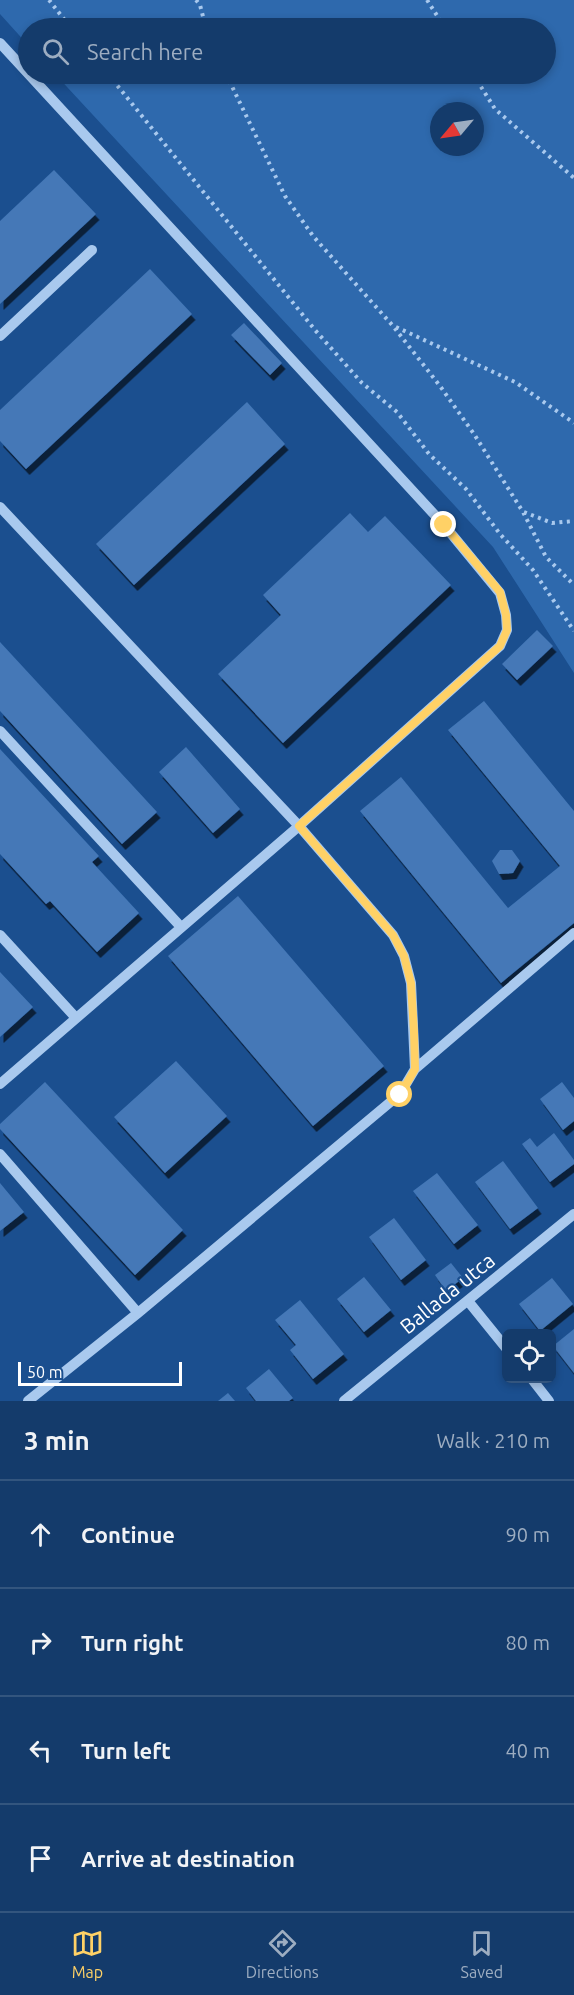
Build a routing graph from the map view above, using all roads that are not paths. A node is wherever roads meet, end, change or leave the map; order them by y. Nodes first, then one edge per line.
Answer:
1 (0, 43) edge
2 (18, 63) edge
3 (38, 84) edge
4 (92, 250) dead end
5 (0, 336) edge
6 (0, 507) edge
7 (0, 730) edge
8 (299, 826) junction
9 (182, 927) junction
10 (574, 933) edge
11 (0, 935) edge
12 (76, 1018) junction
13 (415, 1069) junction
14 (0, 1084) edge
15 (0, 1154) edge
16 (574, 1214) edge
17 (468, 1301) junction
18 (138, 1313) junction
19 (502, 1342) edge
20 (535, 1383) edge
21 (28, 1401) edge
22 (344, 1401) edge
23 (549, 1401) edge

1 - 2 street
3 - 8 street
4 - 5 street
6 - 8 street
7 - 9 street
8 - 9 street
8 - 13 street
9 - 12 street
10 - 13 street
11 - 12 street
12 - 14 street
13 - 18 street
15 - 18 street
16 - 17 street, Ballada utca
17 - 19 street
17 - 22 street, Ballada utca
18 - 21 street
20 - 23 street

